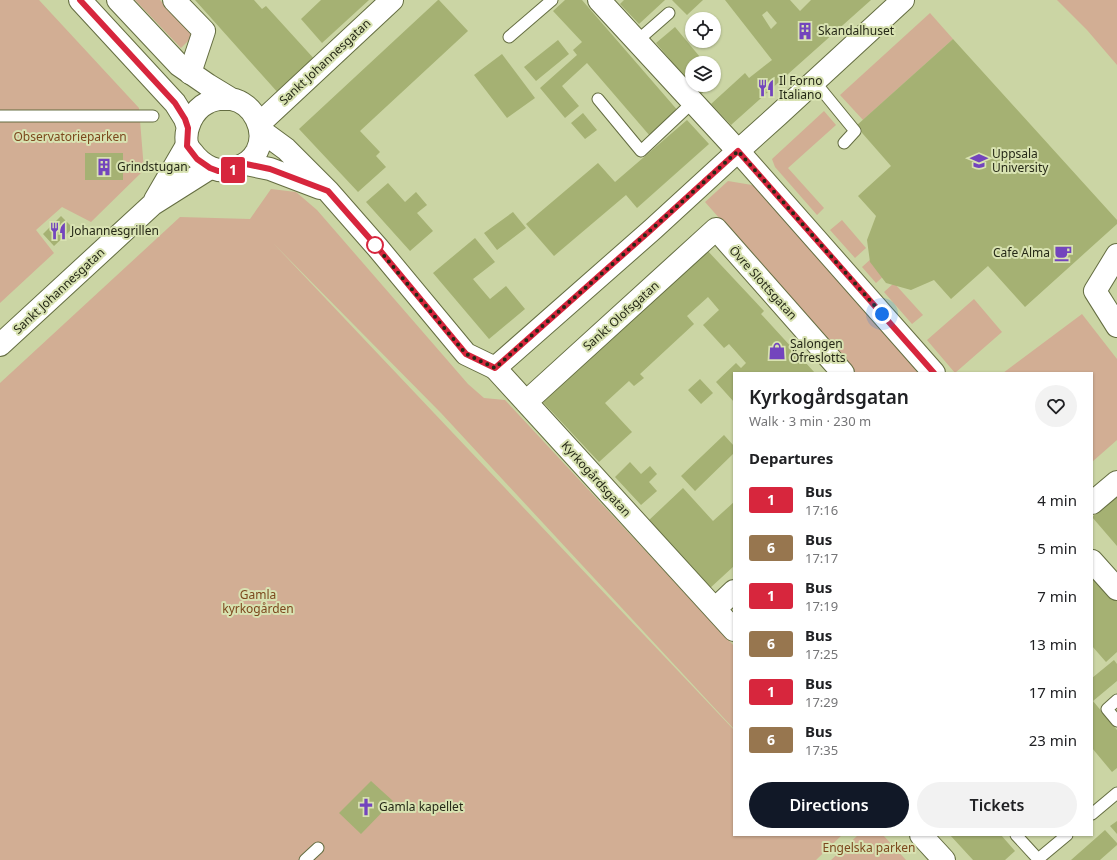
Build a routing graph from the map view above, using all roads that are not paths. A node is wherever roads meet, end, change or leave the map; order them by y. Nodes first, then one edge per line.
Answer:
1 (80, 0) edge
2 (118, 0) edge
3 (174, 0) edge
4 (392, 0) edge
5 (552, 0) edge
6 (599, 0) edge
7 (903, 0) edge
8 (669, 13) dead end
9 (509, 37) dead end
10 (637, 41) junction
11 (190, 73) junction
12 (815, 82) junction
13 (598, 98) dead end
14 (231, 99) junction
15 (693, 102) junction
16 (0, 116) edge
17 (152, 116) dead end
18 (259, 127) junction
19 (188, 137) junction
20 (844, 143) dead end
21 (738, 151) junction
22 (246, 164) junction
23 (210, 168) junction
24 (328, 191) junction
25 (152, 204) junction
26 (716, 229) joint
27 (1117, 255) edge
28 (1117, 326) edge
29 (0, 345) edge
30 (495, 368) junction
31 (842, 372) edge
32 (933, 372) edge
33 (526, 402) junction
34 (1117, 482) edge
35 (1093, 502) edge
36 (1093, 562) edge
37 (1117, 589) edge
38 (733, 592) edge
39 (715, 609) junction
40 (733, 629) edge
41 (1117, 700) edge
42 (1117, 721) edge
43 (1117, 793) edge
44 (1093, 813) edge
45 (922, 836) edge
46 (1017, 836) edge
47 (1066, 836) edge
48 (318, 848) dead end
49 (305, 860) edge
50 (944, 860) edge
51 (1037, 860) edge

1 - 19 street
2 - 11 street
3 - 11 street
4 - 18 street, Sankt Johannesgatan
5 - 9 lane
6 - 10 street
7 - 12 street
8 - 10 lane
10 - 15 street
11 - 14 street
12 - 20 lane
12 - 21 street
13 - 15 lane
14 - 18 street
14 - 19 street
15 - 21 street
16 - 17 lane
18 - 22 street
18 - 24 street, Kyrkogårdsgatan
19 - 23 street
19 - 25 street, Sankt Johannesgatan
21 - 30 street
21 - 32 street
22 - 23 street
22 - 24 street, Kyrkogårdsgatan
23 - 25 street, Sankt Johannesgatan
24 - 30 street, Kyrkogårdsgatan
25 - 29 street, Sankt Johannesgatan
26 - 31 street, Övre Slottsgatan
26 - 33 street, Sankt Olofsgatan
27 - 28 street
30 - 33 street, Kyrkogårdsgatan
33 - 39 street, Kyrkogårdsgatan
34 - 35 street
36 - 37 street
38 - 39 street
39 - 40 street, Kyrkogårdsgatan
41 - 42 lane
43 - 44 lane
45 - 50 street
46 - 51 lane
47 - 51 lane
48 - 49 lane

